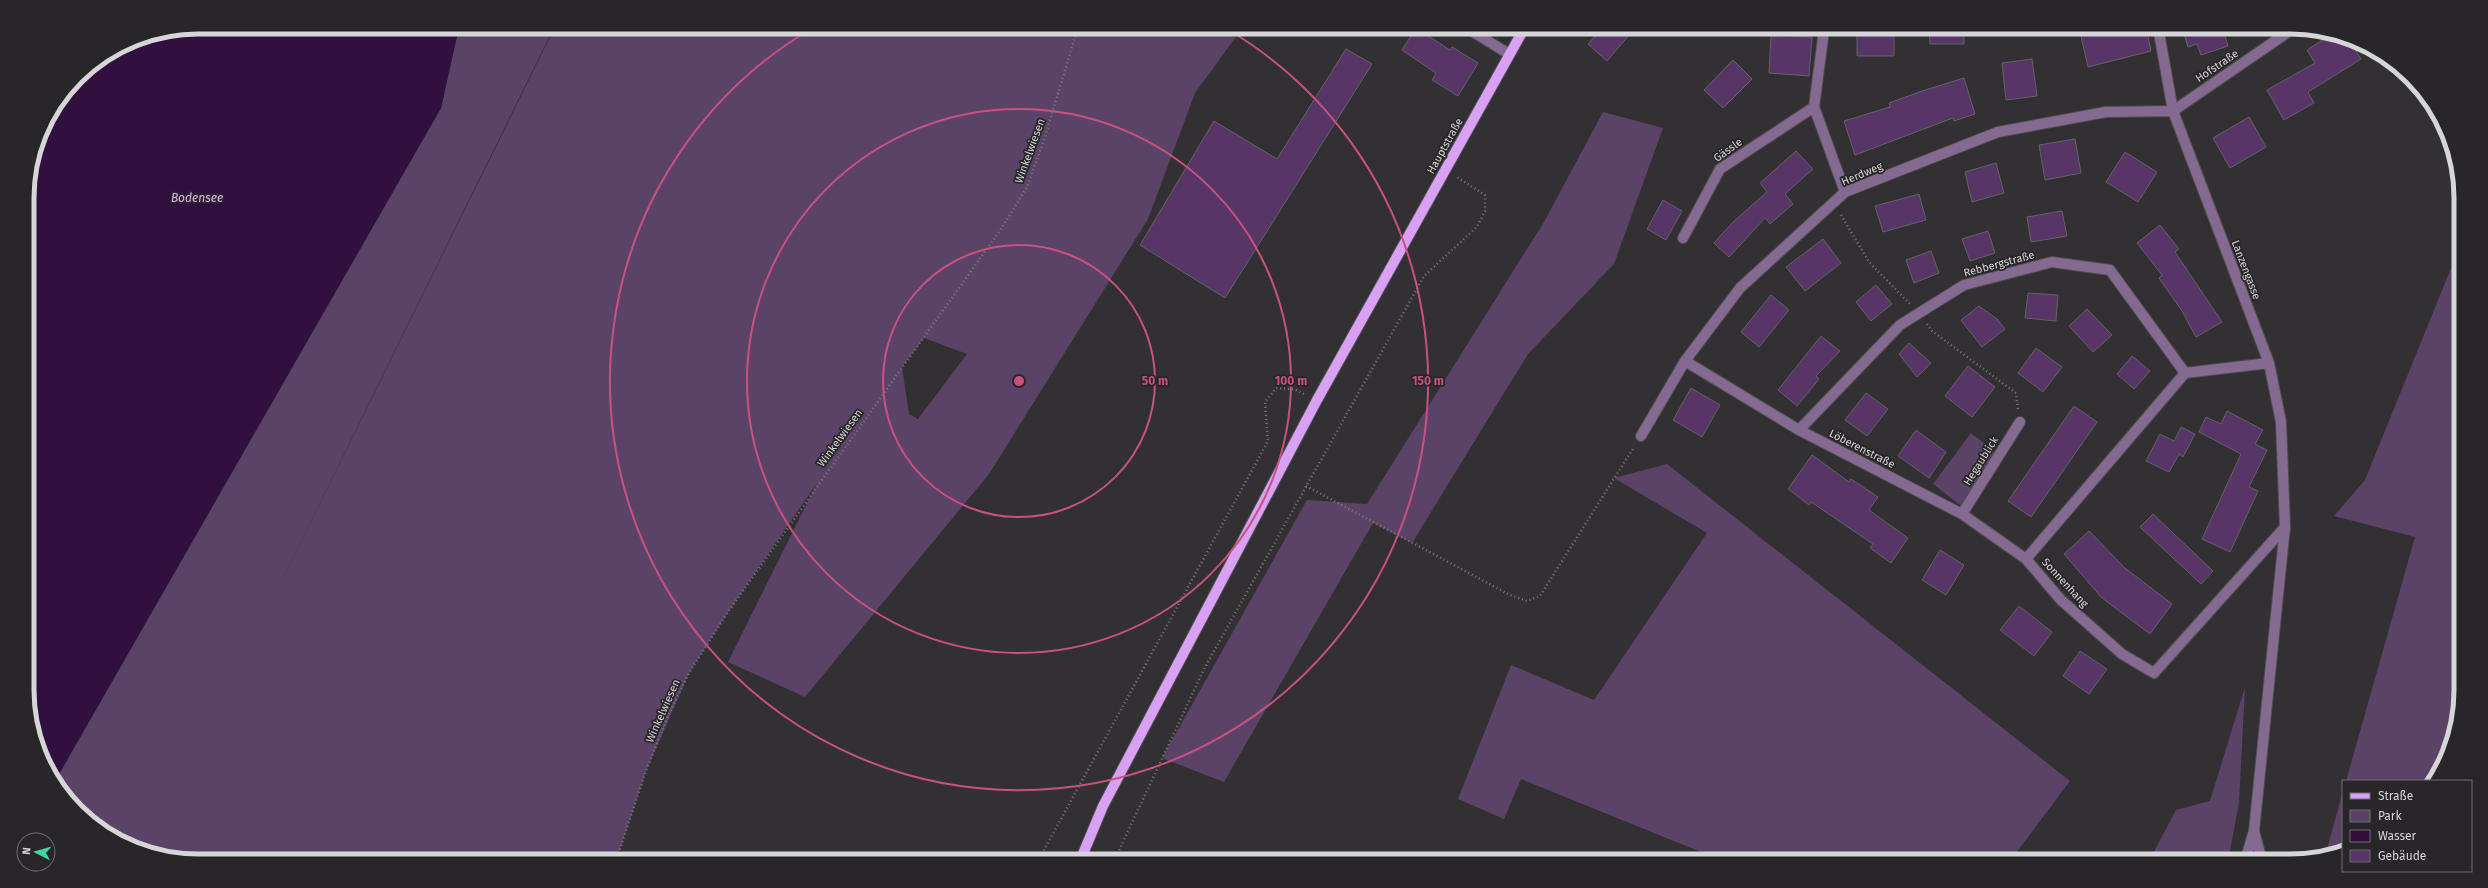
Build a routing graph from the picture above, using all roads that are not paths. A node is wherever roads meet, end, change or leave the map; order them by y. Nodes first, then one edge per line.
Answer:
1 (1476, 34) edge
2 (1520, 34) edge
3 (1823, 34) edge
4 (2159, 34) edge
5 (2285, 34) edge
6 (1509, 54) junction
7 (1814, 107) junction
8 (2173, 111) junction
9 (1845, 192) junction
10 (1684, 238) dead end
11 (1686, 361) junction
12 (2269, 363) junction
13 (2185, 373) junction
14 (2020, 422) dead end
15 (1798, 430) junction
16 (1641, 436) road end
17 (1962, 514) junction
18 (2284, 527) junction
19 (2026, 558) junction
20 (2254, 831) junction
21 (1083, 854) edge
22 (2247, 854) edge
23 (2260, 854) edge

1 - 6 street
2 - 6 main road, Hauptstraße
3 - 7 street
4 - 8 street, Lanzengasse
5 - 8 street, Hofstraße
6 - 21 main road, Hauptstraße
7 - 9 street
7 - 10 street, Gässle
8 - 9 street, Herdweg
8 - 12 street, Lanzengasse
9 - 11 street, Herdweg
11 - 15 street, Löberenstraße
11 - 16 street, Herdweg
12 - 13 street
12 - 18 street, Lanzengasse
13 - 15 street, Rebbergstraße
13 - 19 street, Sonnenhang
14 - 17 street, Hegaublick
15 - 17 street, Löberenstraße
17 - 19 street, Löberenstraße
18 - 19 street, Sonnenhang
18 - 20 street, Lanzengasse
20 - 22 street
20 - 23 street

